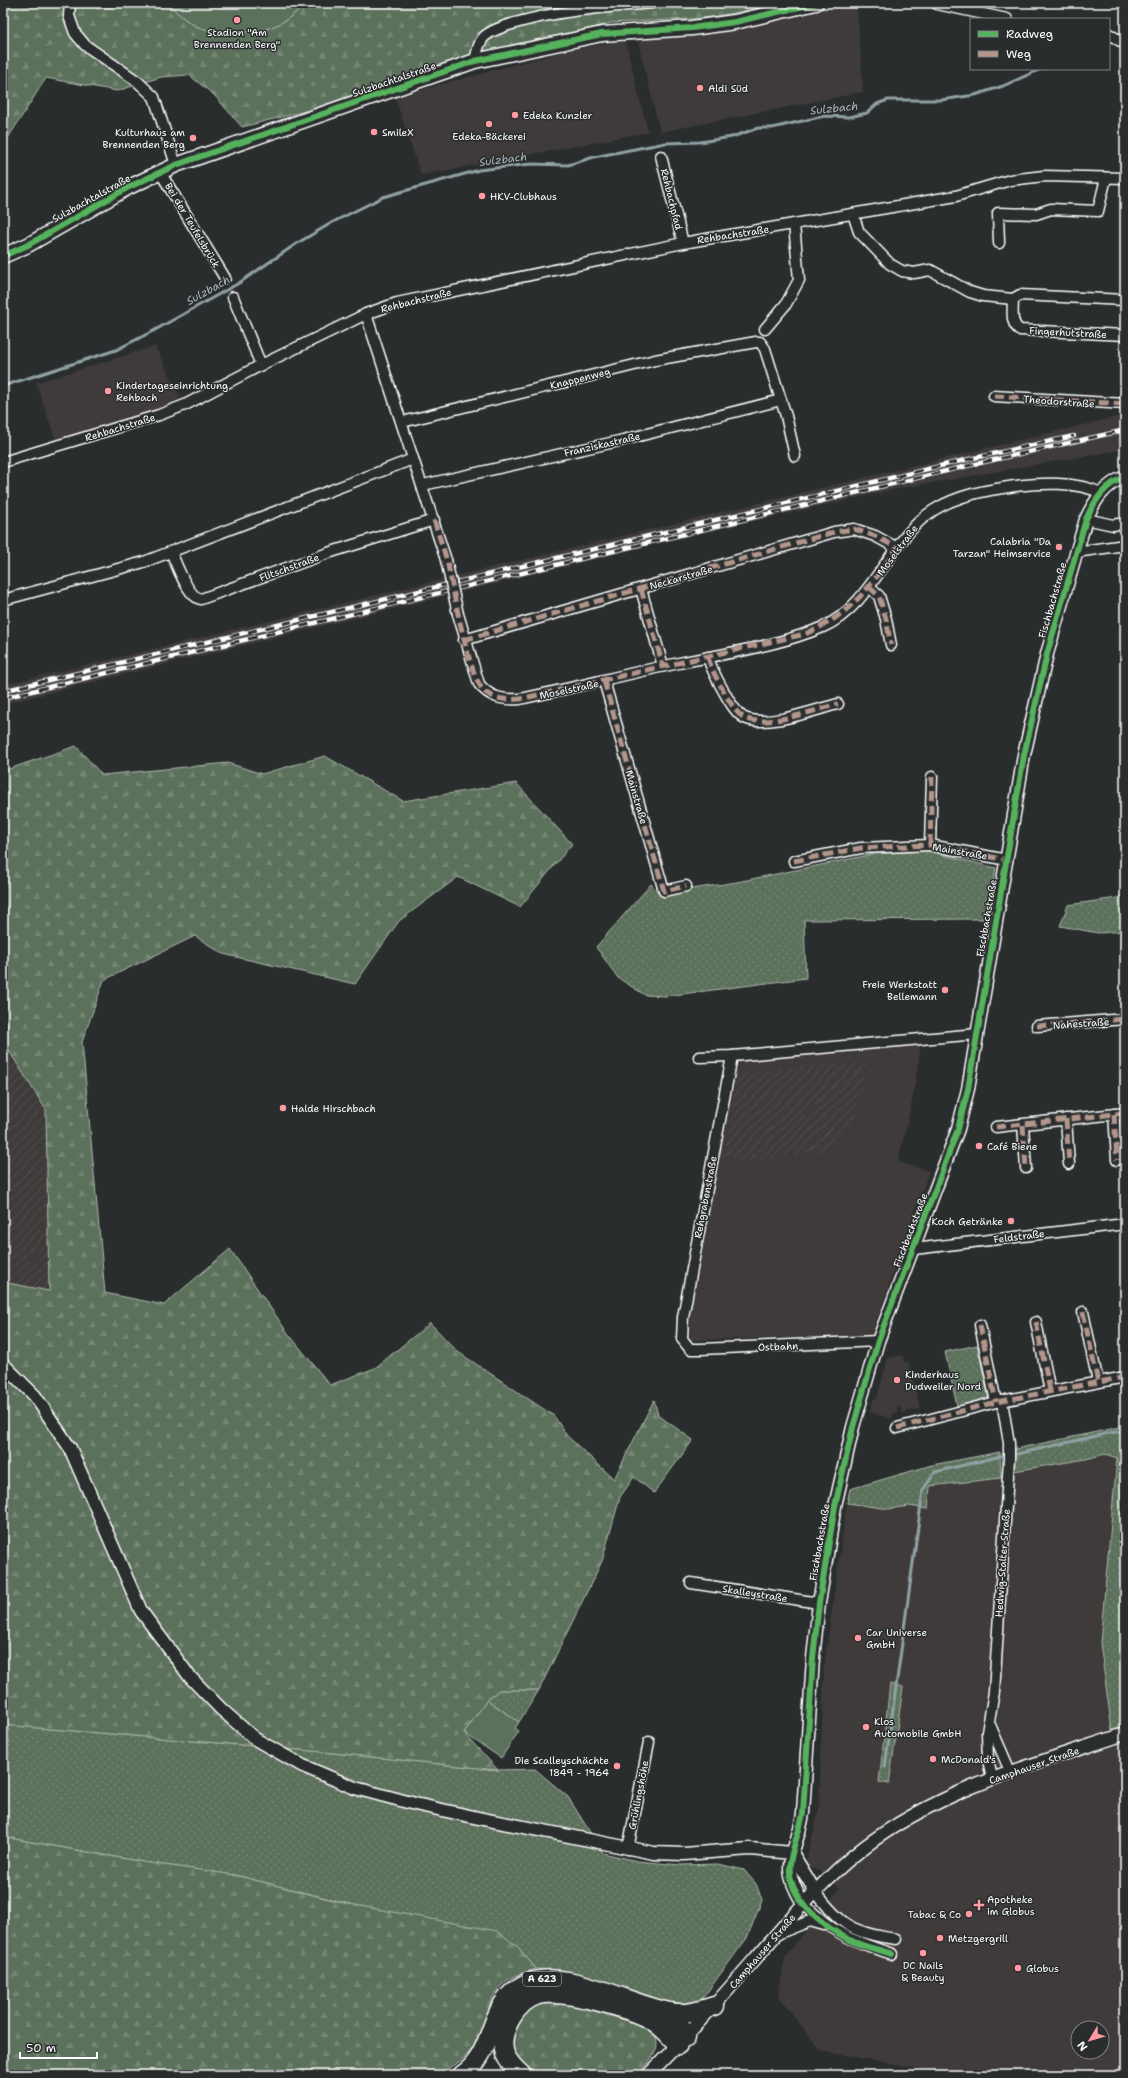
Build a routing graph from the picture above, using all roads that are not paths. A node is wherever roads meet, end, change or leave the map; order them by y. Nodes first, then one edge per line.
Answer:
1 (70, 3) edge
2 (652, 3) edge
3 (816, 3) edge
4 (937, 4) dead end
5 (1002, 18) edge
6 (1110, 35) edge
7 (1124, 43) edge
8 (475, 61) junction
9 (661, 156) dead end
10 (176, 164) junction
11 (160, 172) junction
12 (1106, 178) junction
13 (1125, 178) edge
14 (853, 214) junction
15 (794, 224) junction
16 (683, 243) junction
17 (999, 243) dead end
18 (3, 256) edge
19 (225, 278) dead end
20 (233, 297) dead end
21 (1013, 299) junction
22 (1125, 300) edge
23 (366, 314) junction
24 (765, 329) dead end
25 (1125, 335) edge
26 (261, 365) junction
27 (994, 396) dead end
28 (781, 400) junction
29 (1125, 404) edge
30 (402, 422) junction
31 (795, 456) dead end
32 (413, 459) junction
33 (3, 462) edge
34 (1125, 477) edge
35 (423, 485) junction
36 (1101, 493) junction
37 (1086, 519) junction
38 (434, 520) junction
39 (1125, 523) edge
40 (1125, 545) edge
41 (897, 548) junction
42 (171, 552) junction
43 (1076, 552) junction
44 (869, 587) junction
45 (642, 588) junction
46 (3, 600) edge
47 (464, 640) junction
48 (891, 645) dead end
49 (708, 657) junction
50 (663, 666) junction
51 (604, 681) junction
52 (838, 704) dead end
53 (932, 778) dead end
54 (930, 845) junction
55 (1007, 860) junction
56 (794, 861) dead end
57 (686, 886) dead end
58 (1125, 1020) edge
59 (1036, 1026) dead end
60 (977, 1034) junction
61 (732, 1056) junction
62 (699, 1057) dead end
63 (1125, 1113) edge
64 (1114, 1114) junction
65 (1066, 1119) junction
66 (1023, 1125) junction
67 (996, 1127) dead end
68 (1117, 1160) dead end
69 (1069, 1164) dead end
70 (1026, 1168) dead end
71 (1125, 1224) edge
72 (914, 1249) junction
73 (1083, 1312) dead end
74 (1036, 1322) dead end
75 (980, 1325) dead end
76 (682, 1339) joint
77 (878, 1341) junction
78 (3, 1364) edge
79 (1125, 1377) edge
80 (1098, 1382) junction
81 (1050, 1391) junction
82 (999, 1402) junction
83 (897, 1428) dead end
84 (691, 1583) dead end
85 (819, 1603) junction
86 (990, 1725) junction
87 (1125, 1734) edge
88 (649, 1742) dead end
89 (1010, 1772) junction
90 (992, 1778) junction
91 (628, 1849) junction
92 (792, 1853) junction
93 (815, 1891) junction
94 (803, 1903) junction
95 (828, 1926) junction
96 (776, 1935) junction
97 (896, 1939) dead end
98 (892, 1954) dead end
99 (714, 2006) junction
100 (668, 2012) junction
101 (682, 2041) junction
102 (462, 2075) edge
103 (522, 2075) edge
104 (648, 2075) edge

1 - 10 street
2 - 8 street
3 - 8 main road, Sulzbachtalstraße
4 - 5 street
6 - 7 street
8 - 10 main road, Sulzbachtalstraße
9 - 16 street, Rehbachpfad
10 - 11 main road, Sulzbachtalstraße
11 - 18 main road, Sulzbachtalstraße
11 - 19 street, Bei der Teufelsbrück
12 - 13 street, Rehbachstraße
12 - 14 street, Rehbachstraße
12 - 17 street
14 - 15 street, Rehbachstraße
14 - 21 street
15 - 16 street, Rehbachstraße
15 - 24 street
16 - 23 street, Rehbachstraße
20 - 26 street
21 - 22 street
21 - 25 street, Fingerhutstraße
23 - 26 street, Rehbachstraße
23 - 30 street
26 - 33 street, Rehbachstraße
27 - 29 street, Theodorstraße
28 - 30 street, Knappenweg
28 - 31 street
28 - 35 street, Franziskastraße
30 - 32 street
32 - 35 street
32 - 42 street
34 - 36 street, Fischbachstraße
35 - 38 street
36 - 37 street, Fischbachstraße
36 - 41 street, Moselstraße
37 - 39 street
37 - 43 street, Fischbachstraße
38 - 42 street, Flitschstraße
38 - 47 street, bridge
40 - 43 street
41 - 44 street, Moselstraße
41 - 45 street, Neckarstraße
42 - 46 street
43 - 55 street, Fischbachstraße
44 - 48 street
44 - 49 street, Moselstraße
45 - 47 street, Neckarstraße
45 - 50 street
47 - 51 street, Moselstraße
49 - 50 street, Moselstraße
49 - 52 street
50 - 51 street, Moselstraße
51 - 57 street, Mainstraße
53 - 54 street
54 - 55 street, Mainstraße
54 - 56 street, Mainstraße
55 - 60 street, Fischbachstraße
58 - 59 street, Nahestraße
60 - 61 street
60 - 72 street, Fischbachstraße
61 - 62 street
61 - 76 street, Rehgrabenstraße
63 - 64 street
64 - 65 street
64 - 68 street
65 - 66 street
65 - 69 street
66 - 67 street
66 - 70 street
71 - 72 street, Feldstraße
72 - 77 street, Fischbachstraße
73 - 80 street
74 - 81 street
75 - 82 street, Hedwig-Stalter-Straße
76 - 77 street, Ostbahn
77 - 85 street, Fischbachstraße
78 - 91 street
79 - 80 street
80 - 81 street
81 - 82 street
82 - 83 street
82 - 86 street, Hedwig-Stalter-Straße
84 - 85 street, Skalleystraße
85 - 92 street, Fischbachstraße
86 - 89 street, Hedwig-Stalter-Straße
86 - 90 street, Hedwig-Stalter-Straße
87 - 89 street, Camphauser Straße
88 - 91 street, Grühlingshöhe
89 - 90 street, Camphauser Straße
90 - 93 street, Camphauser Straße
91 - 92 street
92 - 93 street
92 - 94 street, Fischbachstraße
93 - 94 street, Camphauser Straße
93 - 97 street
94 - 95 street, Fischbachstraße
94 - 96 street, Camphauser Straße
95 - 96 street, Fischbachstraße
95 - 98 street, Fischbachstraße
96 - 99 street, Camphauser Straße
99 - 100 highway
99 - 101 street, Camphauser Straße
100 - 101 highway
100 - 102 highway, A 623
101 - 103 highway
101 - 104 street, Camphauser Straße

